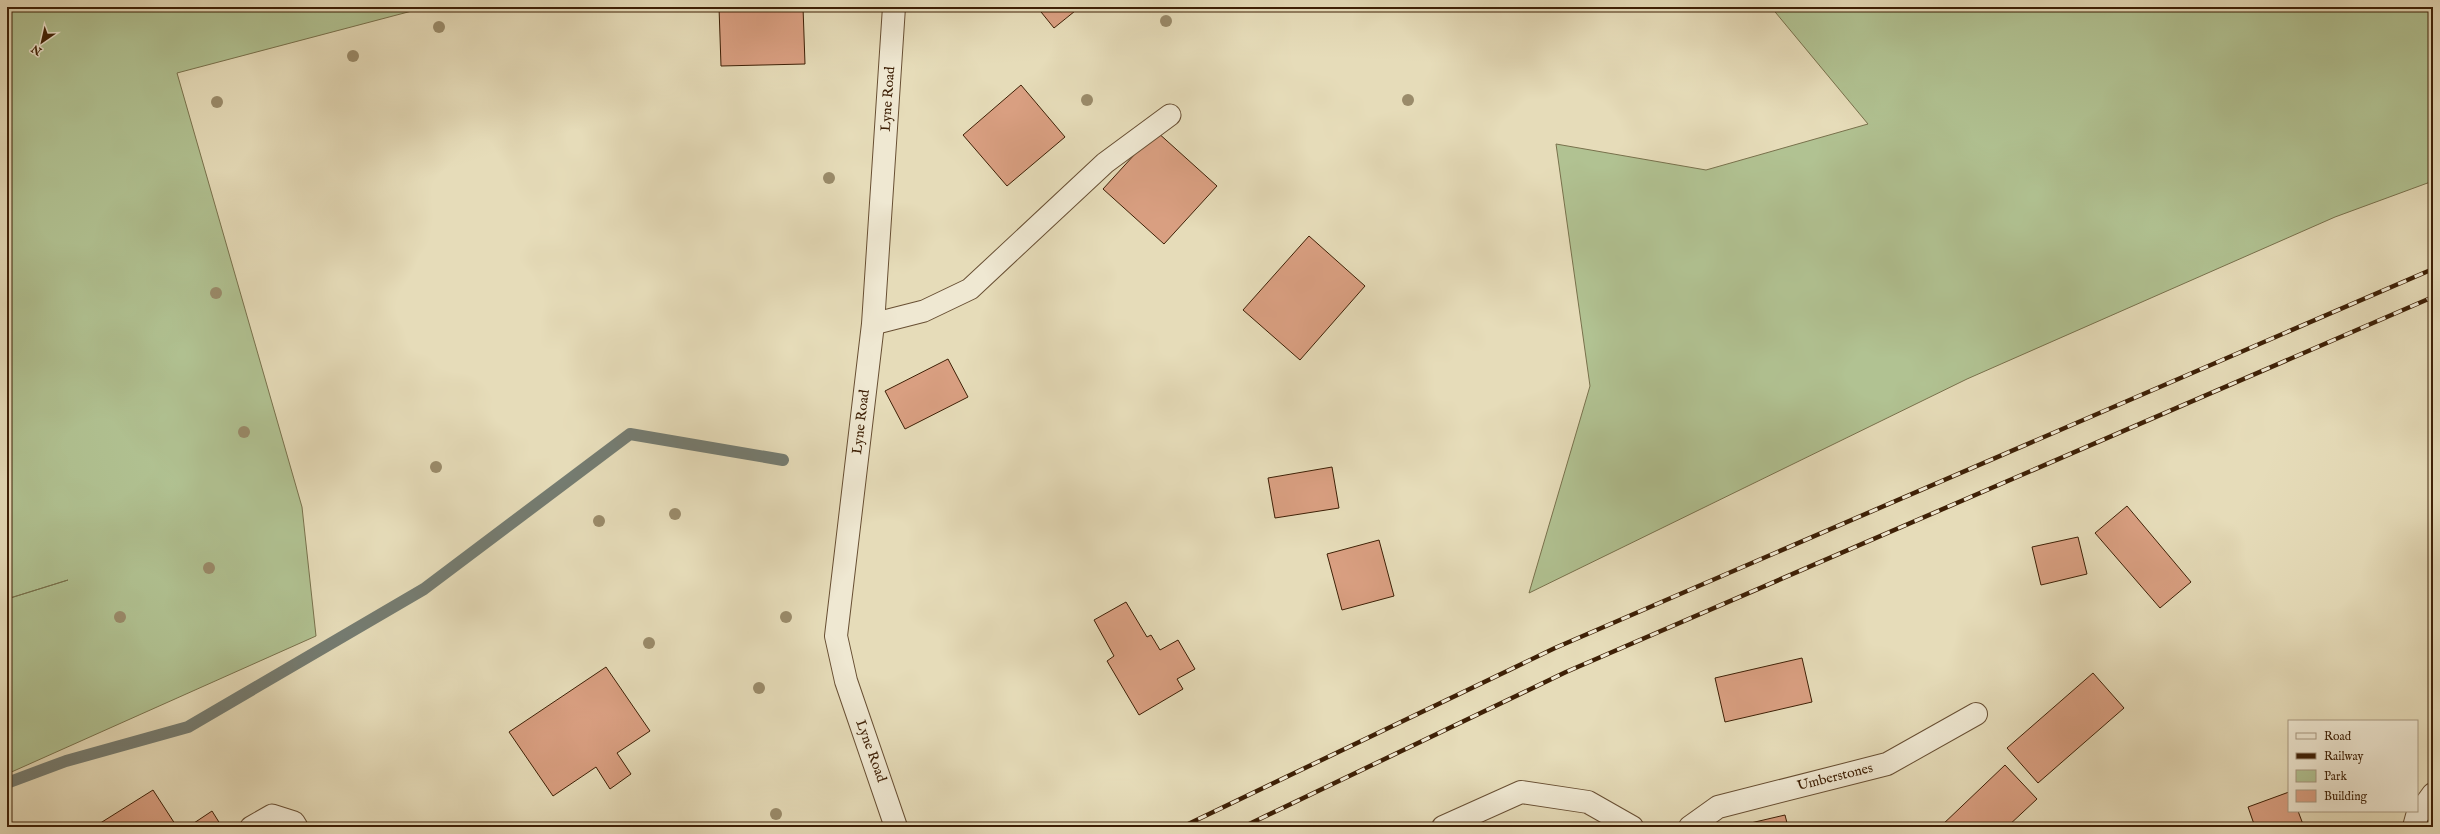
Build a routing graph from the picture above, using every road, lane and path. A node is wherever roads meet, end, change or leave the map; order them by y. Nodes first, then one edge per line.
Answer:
1 (894, 7) edge
2 (1170, 115) dead end
3 (873, 324) junction
4 (1976, 714) dead end
5 (2433, 794) edge
6 (251, 827) edge
7 (297, 827) edge
8 (896, 827) edge
9 (1443, 827) edge
10 (1632, 827) edge
11 (1690, 827) edge
12 (2414, 827) edge

1 - 3 street, Lyne Road
2 - 3 lane
3 - 8 street, Lyne Road
4 - 11 street, Umberstones
5 - 12 street
6 - 7 lane
9 - 10 street

